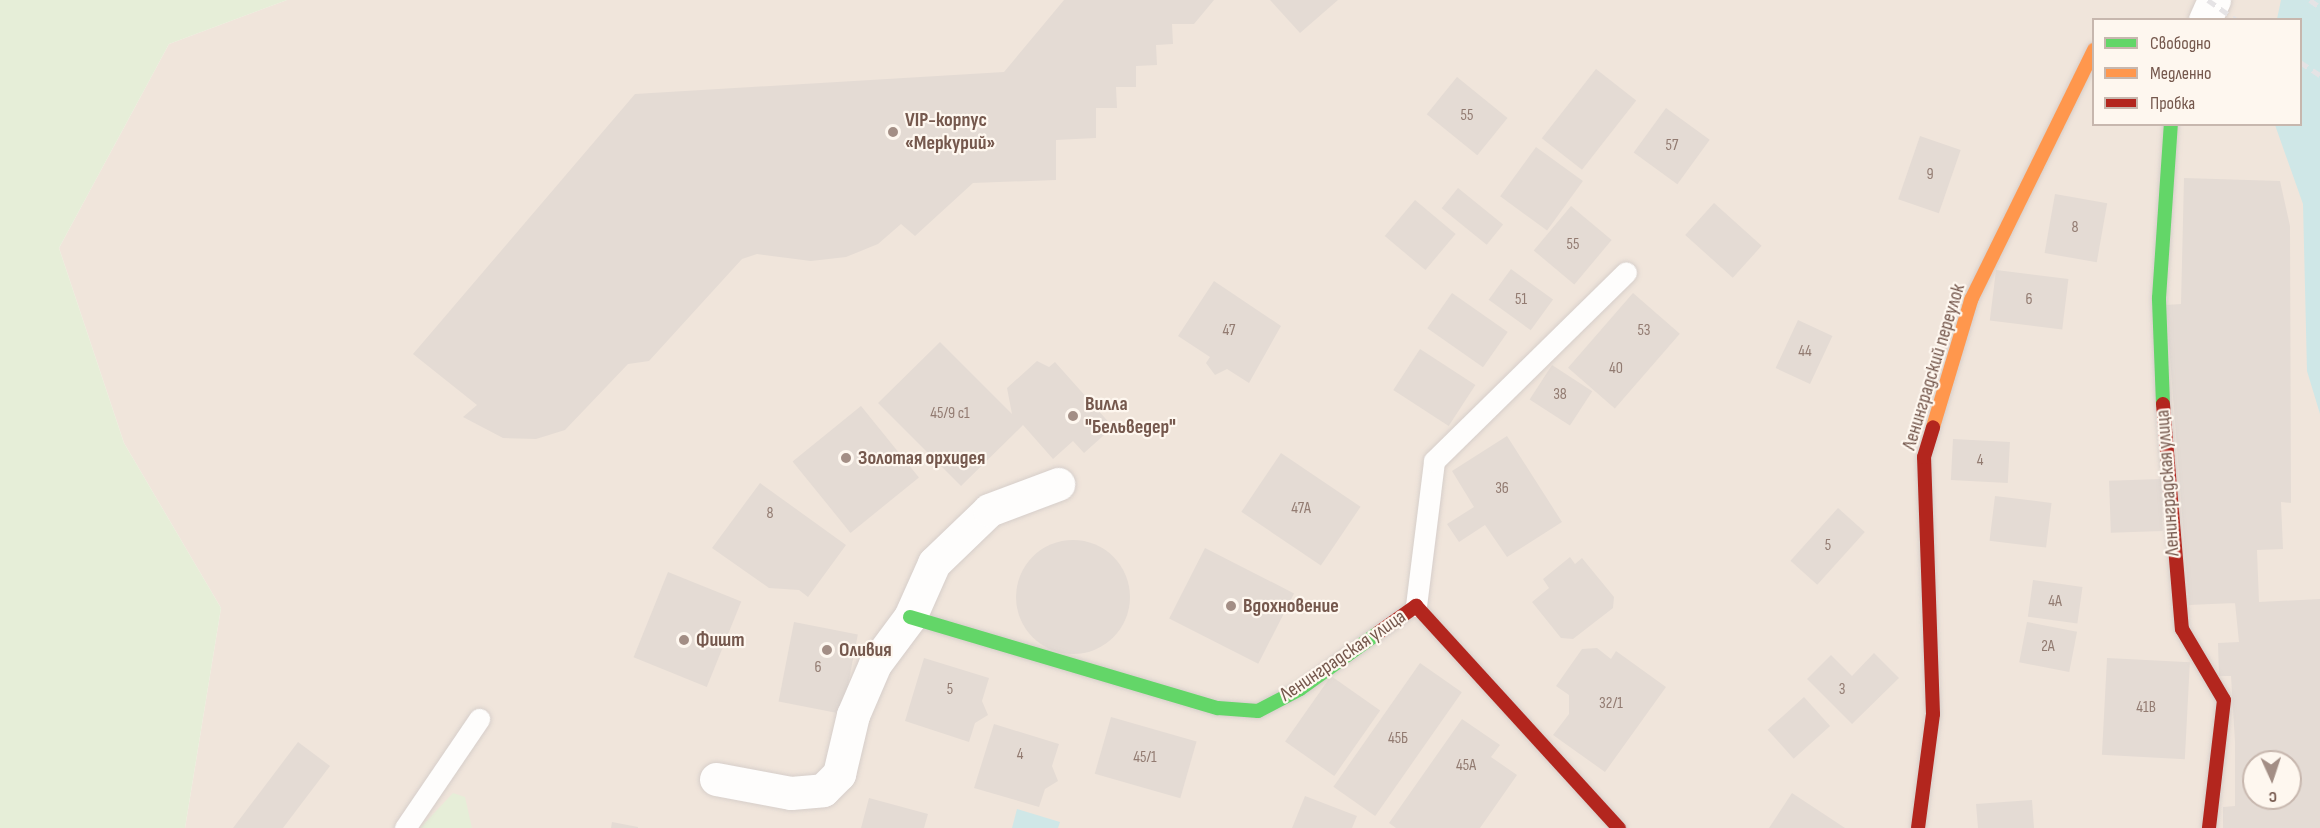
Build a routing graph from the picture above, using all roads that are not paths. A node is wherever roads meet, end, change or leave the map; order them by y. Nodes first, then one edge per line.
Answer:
1 (2214, 0) edge
2 (2206, 18) edge
3 (2092, 54) edge
4 (2171, 126) edge
5 (1626, 272) dead end
6 (1058, 484) dead end
7 (1416, 606) junction
8 (910, 617) junction
9 (479, 719) dead end
10 (716, 779) dead end
11 (405, 828) edge
12 (1619, 828) edge
13 (1918, 828) edge
14 (2209, 828) edge

1 - 2 street
3 - 13 street, Ленинградский переулок
4 - 14 street, Ленинградская улица
5 - 7 lane
6 - 8 street
7 - 8 street, Ленинградская улица
7 - 12 street, Ленинградская улица
8 - 10 street
9 - 11 lane

